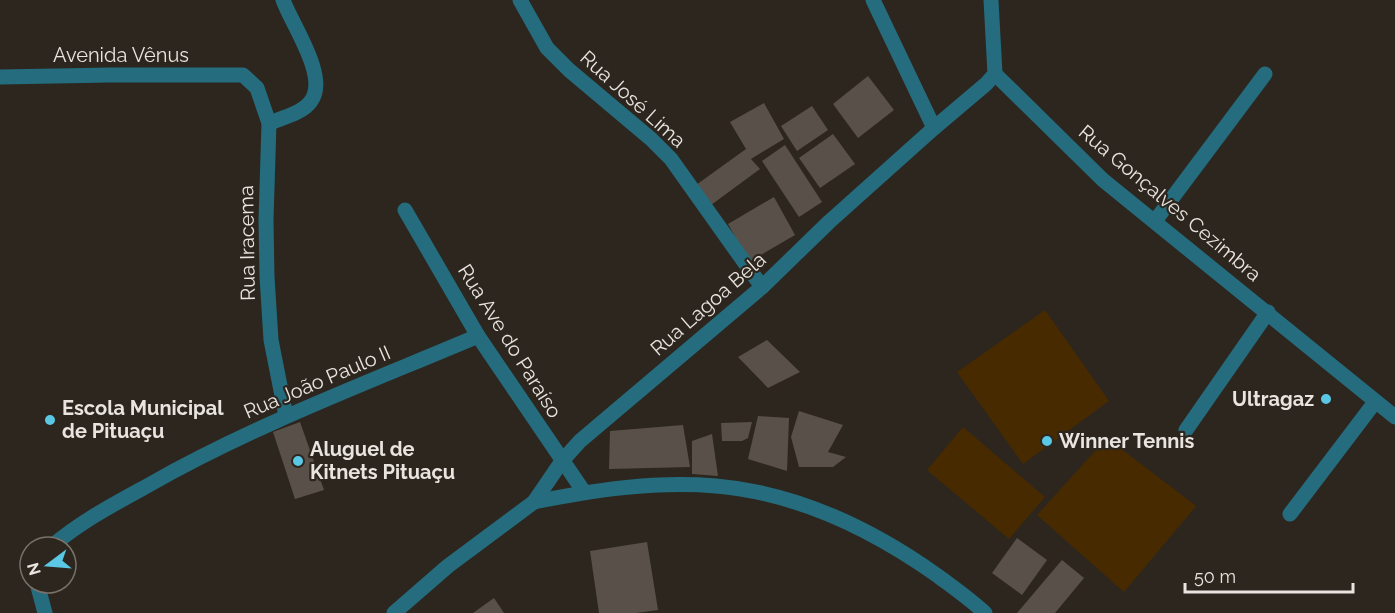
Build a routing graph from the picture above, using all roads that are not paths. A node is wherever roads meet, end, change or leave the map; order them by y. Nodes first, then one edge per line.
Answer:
1 (283, 0) edge
2 (520, 0) edge
3 (873, 0) edge
4 (991, 0) edge
5 (994, 74) junction
6 (1265, 74) dead end
7 (243, 75) joint
8 (0, 77) edge
9 (269, 123) junction
10 (934, 128) junction
11 (405, 210) dead end
12 (1155, 221) junction
13 (762, 287) junction
14 (1268, 312) junction
15 (478, 336) junction
16 (1375, 402) junction
17 (286, 416) junction
18 (1395, 417) edge
19 (1186, 430) dead end
20 (562, 460) junction
21 (584, 492) junction
22 (534, 502) junction
23 (1290, 514) dead end
24 (68, 535) edge
25 (40, 595) edge
26 (45, 613) edge
27 (394, 613) edge
28 (985, 613) edge

1 - 9 street
2 - 13 street, Rua José Lima
3 - 10 street
4 - 5 street
5 - 10 street, Rua Lagoa Bela
5 - 12 street, Rua Gonçalves Cezimbra
6 - 12 street
7 - 8 street, Avenida Vênus
7 - 9 street, Rua Iracema
9 - 17 street, Rua Iracema
10 - 13 street, Rua Lagoa Bela
11 - 15 street, Rua Ave do Paraíso
12 - 14 street, Rua Gonçalves Cezimbra
13 - 20 street, Rua Lagoa Bela
14 - 16 street, Rua Gonçalves Cezimbra
14 - 19 street
15 - 17 street, Rua João Paulo II
15 - 20 street, Rua Ave do Paraíso
16 - 18 street, Rua Gonçalves Cezimbra
16 - 23 street
17 - 24 street, Rua João Paulo II
20 - 21 street, Rua Ave do Paraíso
20 - 22 street, Rua Lagoa Bela
21 - 22 street
21 - 28 street
22 - 27 street, Rua Lagoa Bela
25 - 26 street

